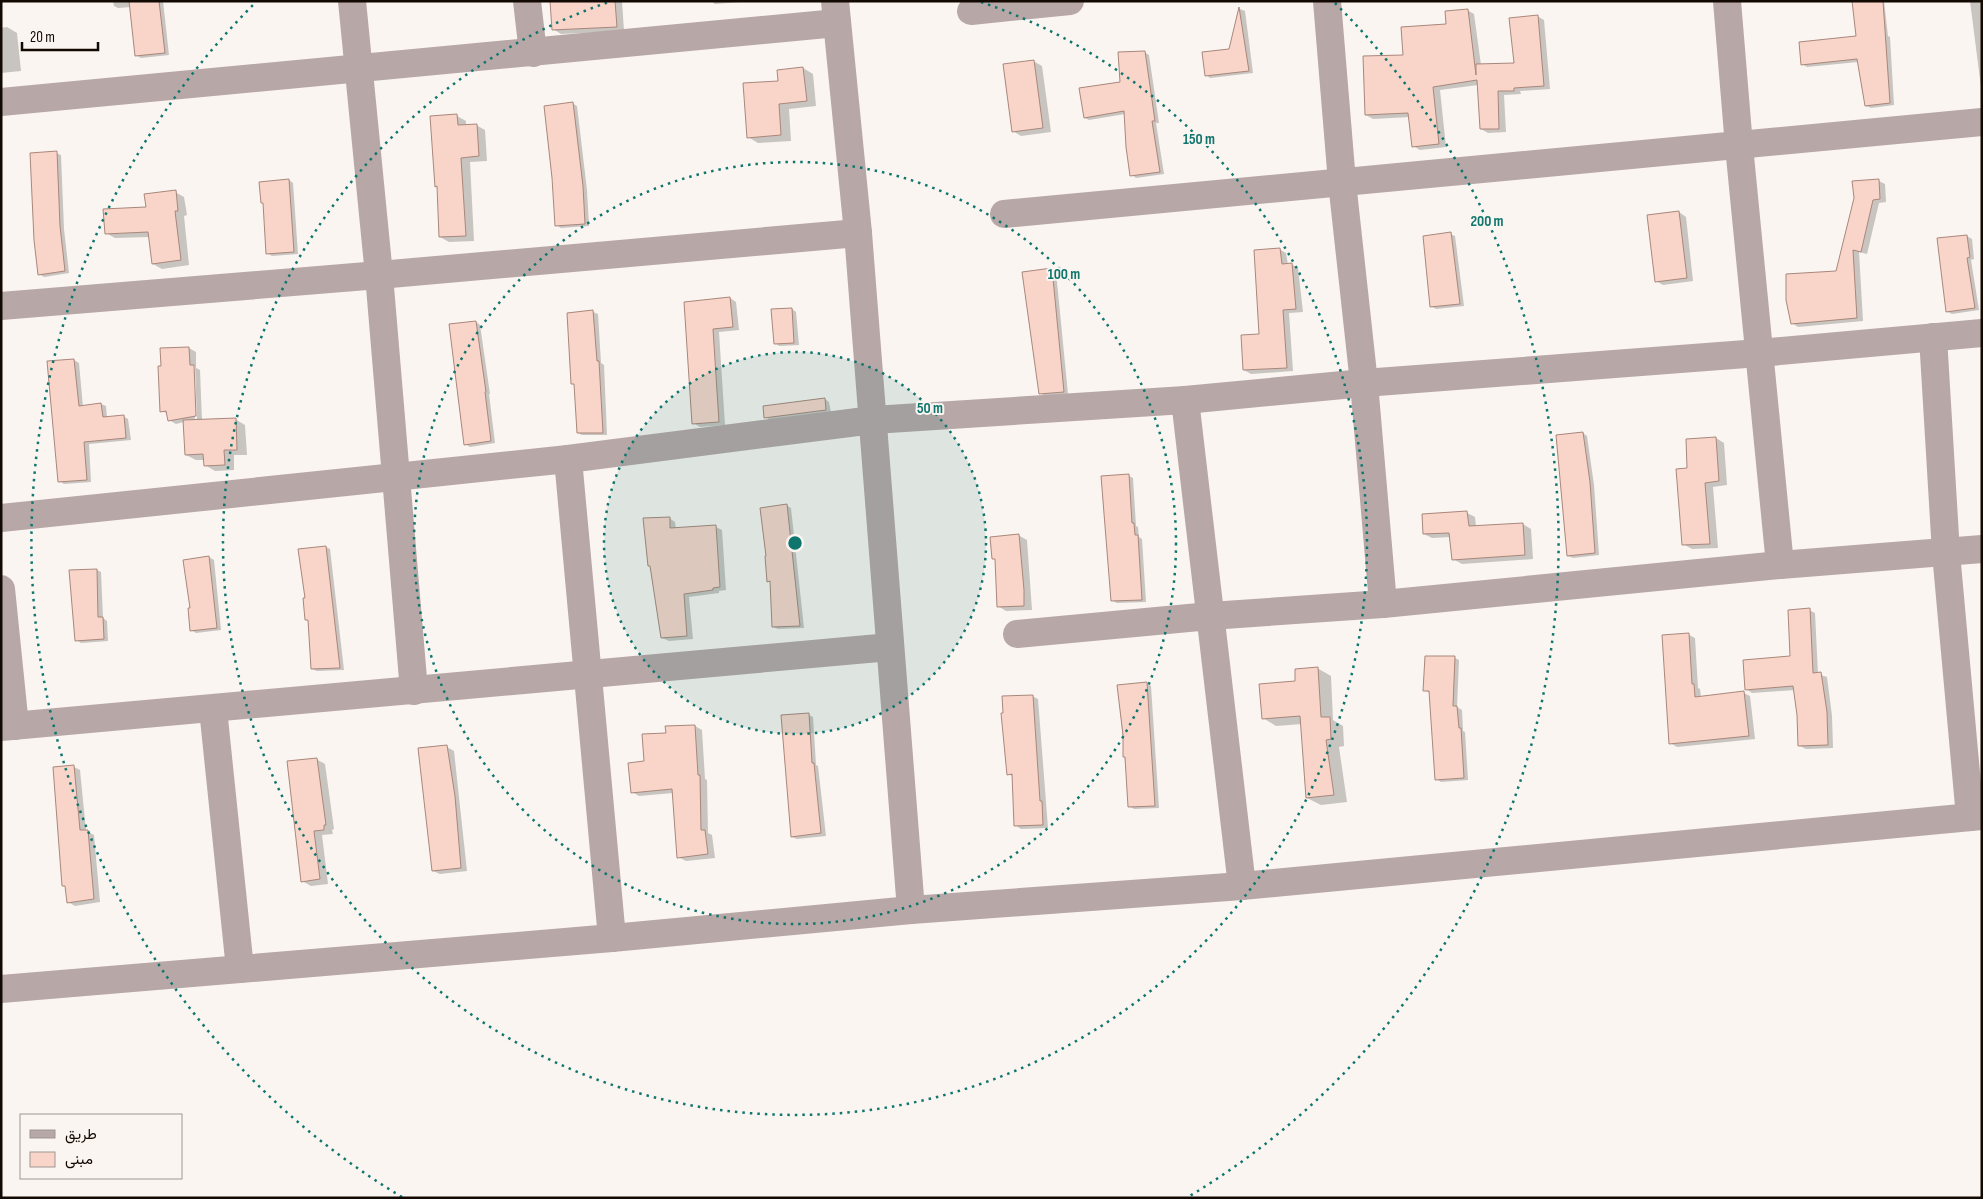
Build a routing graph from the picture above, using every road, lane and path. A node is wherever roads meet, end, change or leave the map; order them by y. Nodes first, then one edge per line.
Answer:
1 (352, 1) edge
2 (527, 1) edge
3 (1070, 1) edge
4 (1327, 1) edge
5 (1727, 1) edge
6 (971, 11) dead end
7 (836, 12) edge
8 (532, 53) junction
9 (358, 70) junction
10 (1, 102) edge
11 (1982, 122) edge
12 (1739, 146) junction
13 (1342, 182) junction
14 (1004, 214) dead end
15 (858, 233) junction
16 (379, 275) junction
17 (1, 306) edge
18 (1982, 333) edge
19 (1933, 337) junction
20 (1759, 353) junction
21 (1364, 383) junction
22 (1185, 400) junction
23 (873, 420) junction
24 (568, 459) junction
25 (396, 477) junction
26 (1, 518) edge
27 (1982, 549) edge
28 (1946, 553) junction
29 (1780, 565) junction
30 (1, 589) edge
31 (1383, 604) junction
32 (1210, 616) junction
33 (1017, 634) dead end
34 (890, 647) junction
35 (587, 675) junction
36 (414, 691) junction
37 (213, 709) junction
38 (8, 726) edge
39 (1976, 816) edge
40 (1242, 886) junction
41 (911, 910) junction
42 (612, 938) junction
43 (240, 969) junction
44 (1, 989) edge

1 - 9 street
2 - 8 street
3 - 6 street
4 - 13 street
5 - 12 street
7 - 8 street
7 - 15 street
8 - 9 street
9 - 10 street
9 - 16 street
11 - 12 street
12 - 13 street
12 - 20 street
13 - 14 street
13 - 21 street
15 - 16 street
15 - 23 street
16 - 17 street
16 - 25 street
18 - 19 street
19 - 20 street
19 - 28 street
20 - 21 street
20 - 29 street
21 - 22 street
21 - 31 street
22 - 23 street
22 - 32 street
23 - 24 street
23 - 34 street
24 - 25 street
24 - 35 street
25 - 26 street
25 - 36 street
27 - 28 street
28 - 29 street
28 - 39 street
29 - 31 street
30 - 38 street
31 - 32 street
32 - 33 street
32 - 40 street
34 - 35 street
34 - 41 street
35 - 36 street
35 - 42 street
36 - 37 street
37 - 38 street
37 - 43 street
39 - 40 street
40 - 41 street
41 - 42 street
42 - 43 street
43 - 44 street

